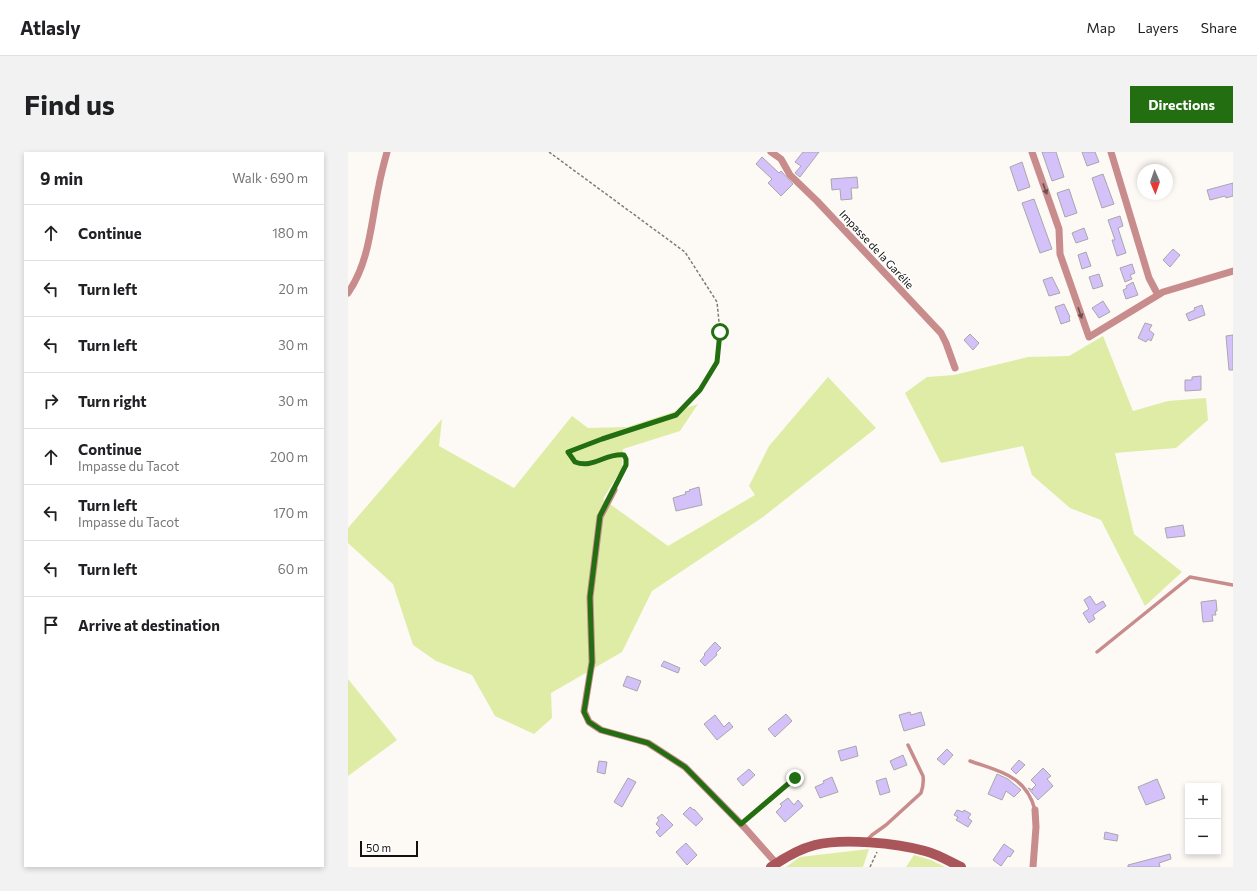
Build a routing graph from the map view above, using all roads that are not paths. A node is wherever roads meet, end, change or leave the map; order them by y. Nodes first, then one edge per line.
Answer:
1 (387, 152) edge
2 (771, 152) edge
3 (1032, 152) edge
4 (1111, 152) edge
5 (1233, 272) edge
6 (348, 293) edge
7 (1158, 295) junction
8 (955, 368) dead end
9 (614, 490) road end
10 (1233, 584) edge
11 (1097, 652) dead end
12 (908, 746) dead end
13 (970, 761) dead end
14 (795, 778) dead end
15 (1035, 810) joint
16 (741, 824) junction
17 (873, 843) junction
18 (774, 865) edge
19 (961, 867) edge
20 (1032, 867) edge

1 - 6 street
2 - 8 street, Impasse de la Garélie
3 -> 7 street
4 - 7 street
5 - 7 street
9 - 16 street
10 - 11 lane
12 - 17 lane
13 - 15 lane
14 - 16 lane
15 - 20 street
16 - 18 street
17 - 18 main road
17 - 19 main road

